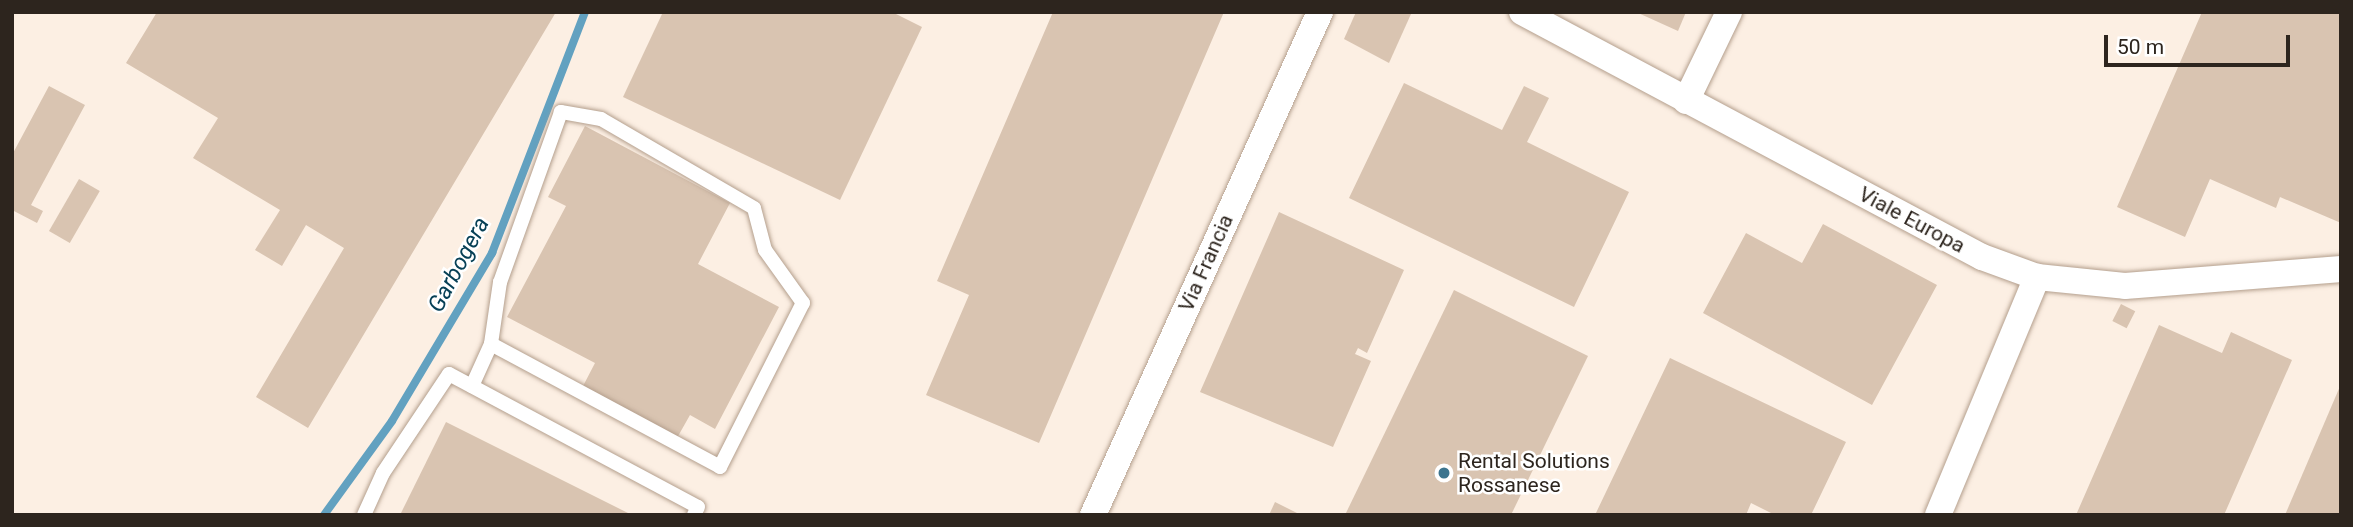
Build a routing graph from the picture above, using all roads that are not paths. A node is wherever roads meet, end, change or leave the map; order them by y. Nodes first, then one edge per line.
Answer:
1 (1320, 12) edge
2 (1522, 12) edge
3 (1729, 12) edge
4 (1686, 101) junction
5 (2341, 269) edge
6 (2037, 277) junction
7 (491, 344) junction
8 (472, 386) junction
9 (696, 511) edge
10 (364, 515) edge
11 (1093, 515) edge
12 (1938, 515) edge

1 - 11 street, Via Francia
2 - 4 street, Viale Europa
3 - 4 street
4 - 6 street, Viale Europa
5 - 6 street, Viale Europa
6 - 12 street
7 - 7 lane
7 - 8 lane
8 - 9 lane
8 - 10 lane

